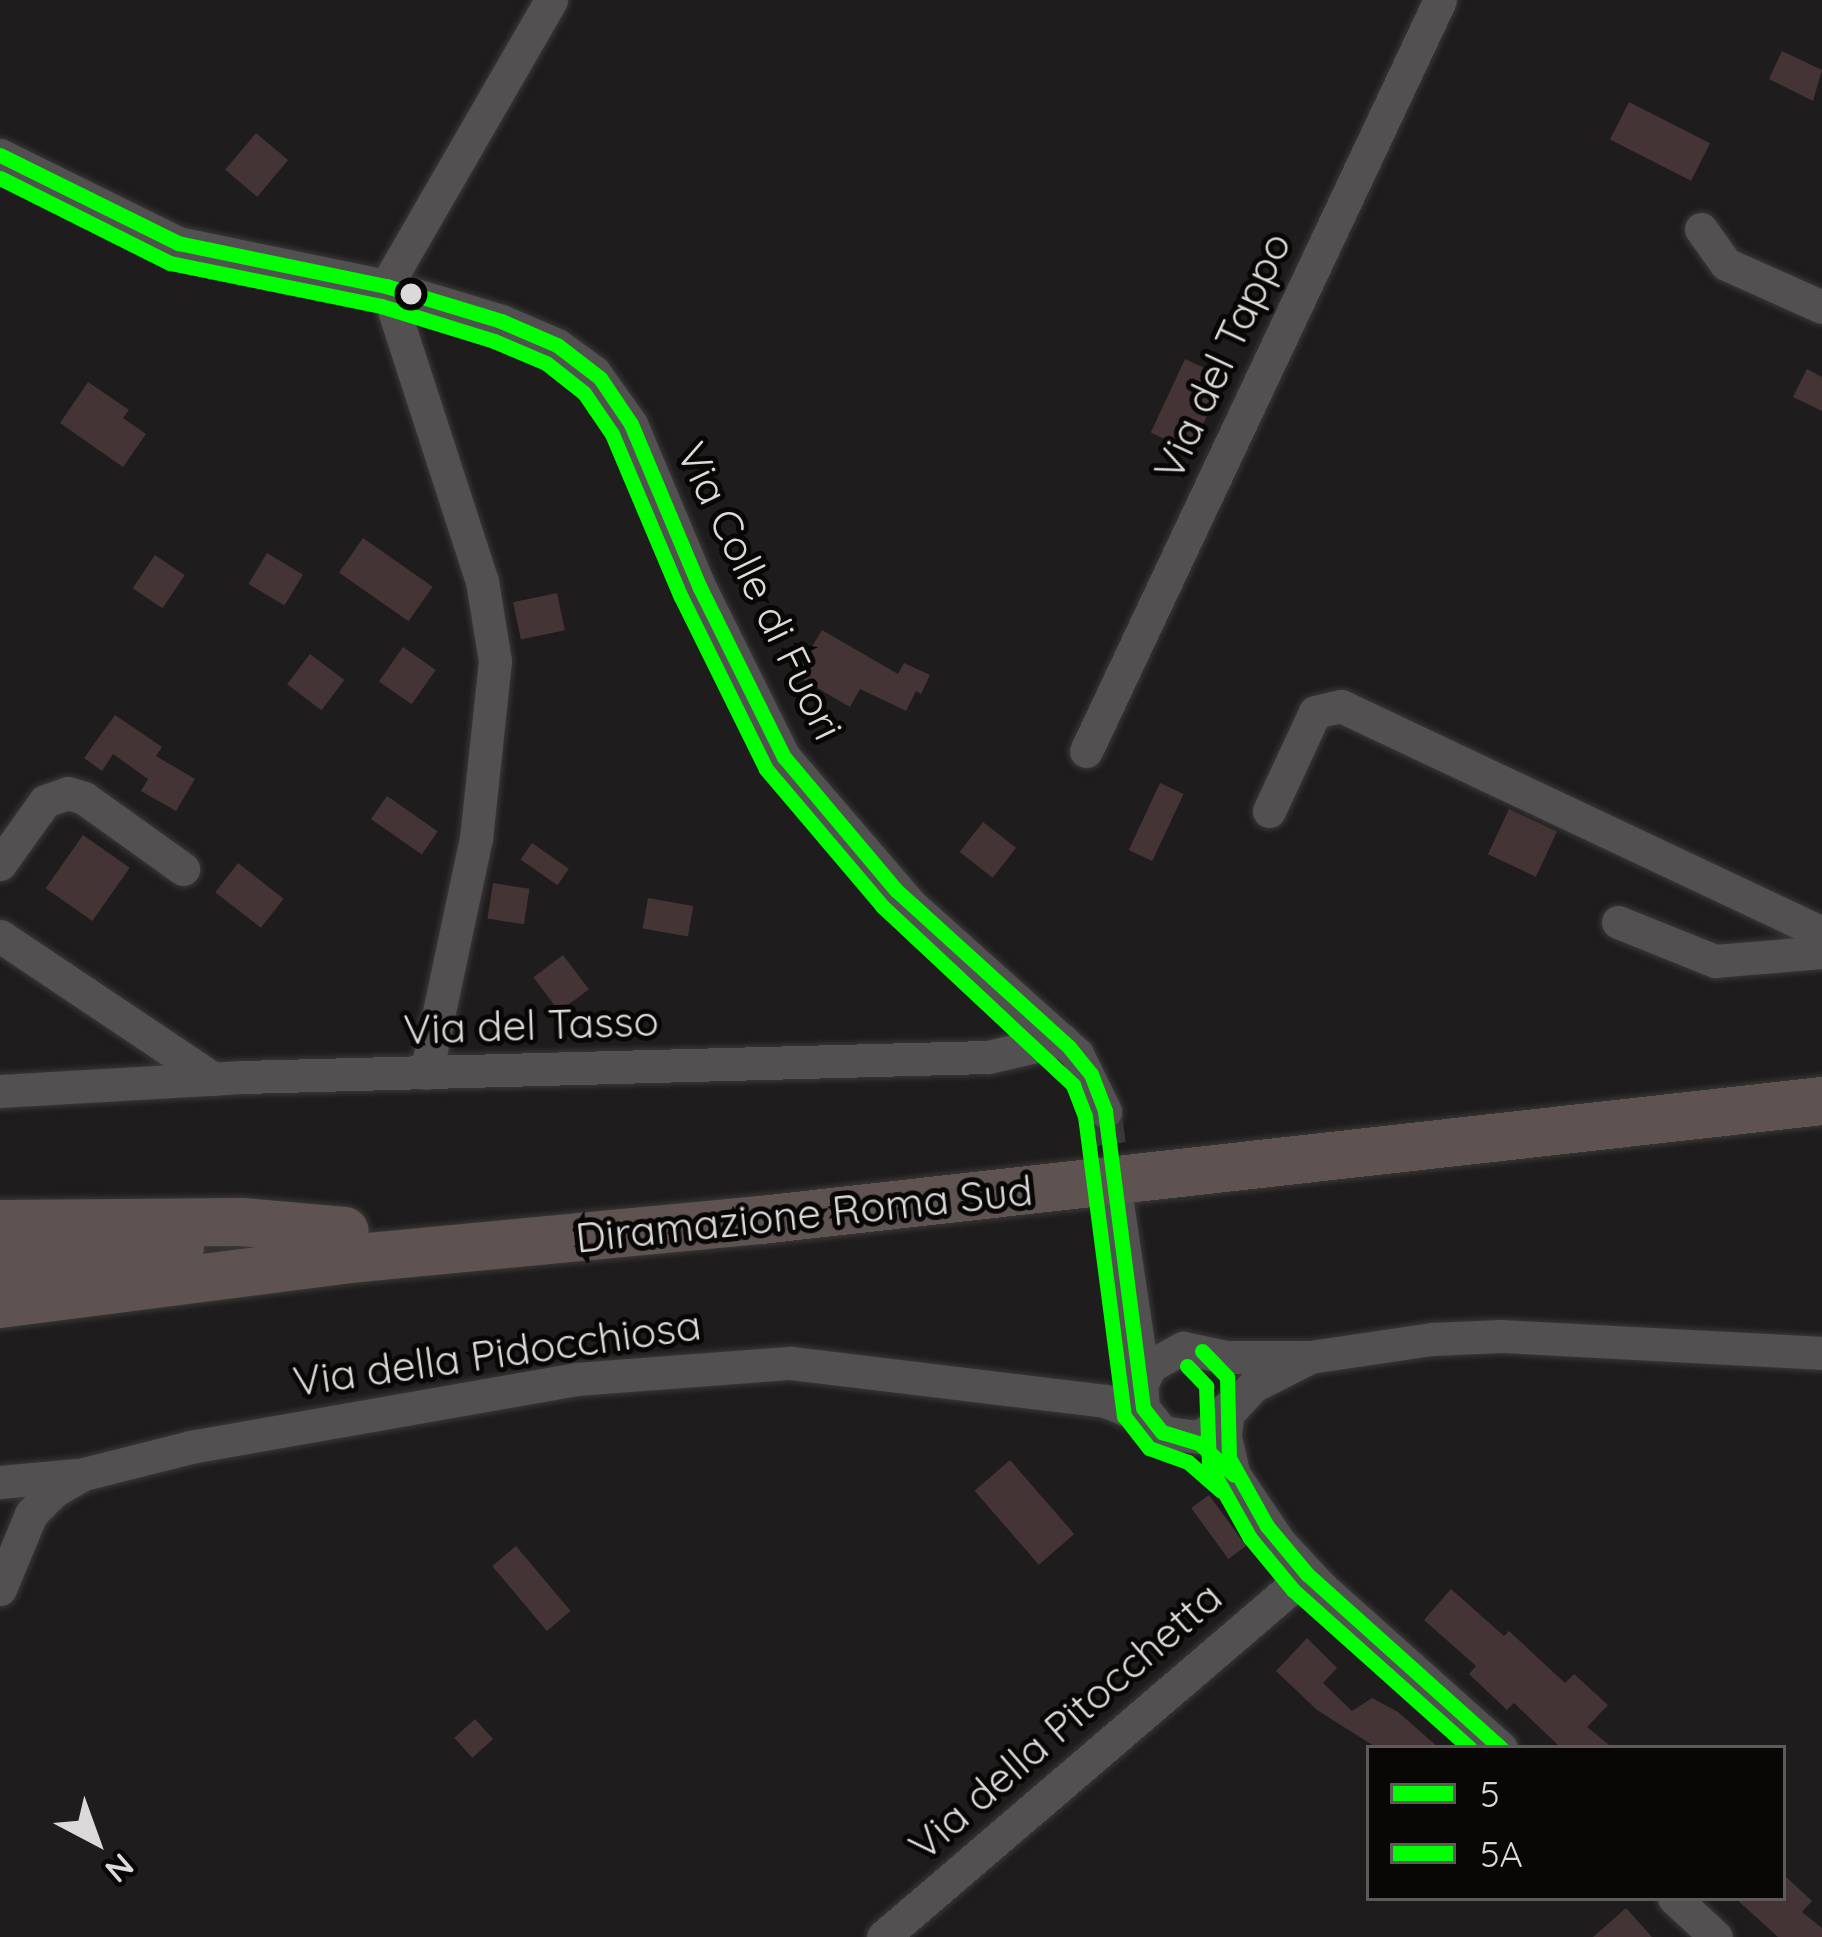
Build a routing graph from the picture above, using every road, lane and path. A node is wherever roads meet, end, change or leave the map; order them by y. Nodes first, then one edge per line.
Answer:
1 (551, 0) edge
2 (1440, 0) edge
3 (0, 155) edge
4 (1701, 230) dead end
5 (386, 286) junction
6 (1822, 308) edge
7 (1086, 751) dead end
8 (1269, 812) dead end
9 (0, 864) edge
10 (183, 869) dead end
11 (1618, 922) dead end
12 (1822, 934) edge
13 (0, 936) edge
14 (1822, 952) edge
15 (1062, 1040) junction
16 (1822, 1068) edge
17 (426, 1073) junction
18 (214, 1078) junction
19 (0, 1091) edge
20 (1822, 1101) edge
21 (1106, 1111) tunnel mouth
22 (1117, 1203) tunnel mouth
23 (0, 1224) edge
24 (345, 1231) junction
25 (0, 1268) edge
26 (1131, 1300) junction
27 (0, 1304) edge
28 (1193, 1350) junction
29 (1822, 1352) edge
30 (1310, 1357) junction
31 (1143, 1377) junction
32 (1074, 1397) junction
33 (1226, 1413) junction
34 (1147, 1418) junction
35 (1191, 1438) junction
36 (85, 1474) junction
37 (1234, 1474) junction
38 (0, 1482) edge
39 (1306, 1574) junction
40 (0, 1589) edge
41 (1498, 1745) edge
42 (1677, 1901) edge
43 (883, 1937) edge
44 (1716, 1937) edge

1 - 5 street
2 - 7 street, Via del Tappo
3 - 5 street, Via Colle di Fuori
4 - 6 street
5 - 15 street, Via Colle di Fuori
5 - 17 street
8 - 12 street
9 - 10 street
11 - 14 street
13 - 18 street
15 - 17 street, Via del Tasso
15 - 21 street, Via Colle di Fuori
16 - 24 highway, Diramazione Roma Sud
17 - 18 street, Via del Tasso
18 - 19 street, Via del Tasso
20 - 27 highway, Diramazione Roma Sud
22 - 26 street
23 - 24 highway
24 - 25 highway, Diramazione Roma Sud
26 - 28 street
26 - 31 street
28 - 30 street
28 - 31 street
28 - 33 street
29 - 30 street
30 - 33 street
31 - 32 street, Via della Pidocchiosa
31 - 34 street
32 - 34 street, Via della Pidocchiosa
32 - 36 street, Via della Pidocchiosa
33 - 35 street
33 - 37 street
34 - 35 street
35 - 37 street
36 - 38 street
36 - 40 street, Via della Pidocchiosa
37 - 39 street
39 - 41 street
39 - 43 street, Via della Pitocchetta
42 - 44 street

